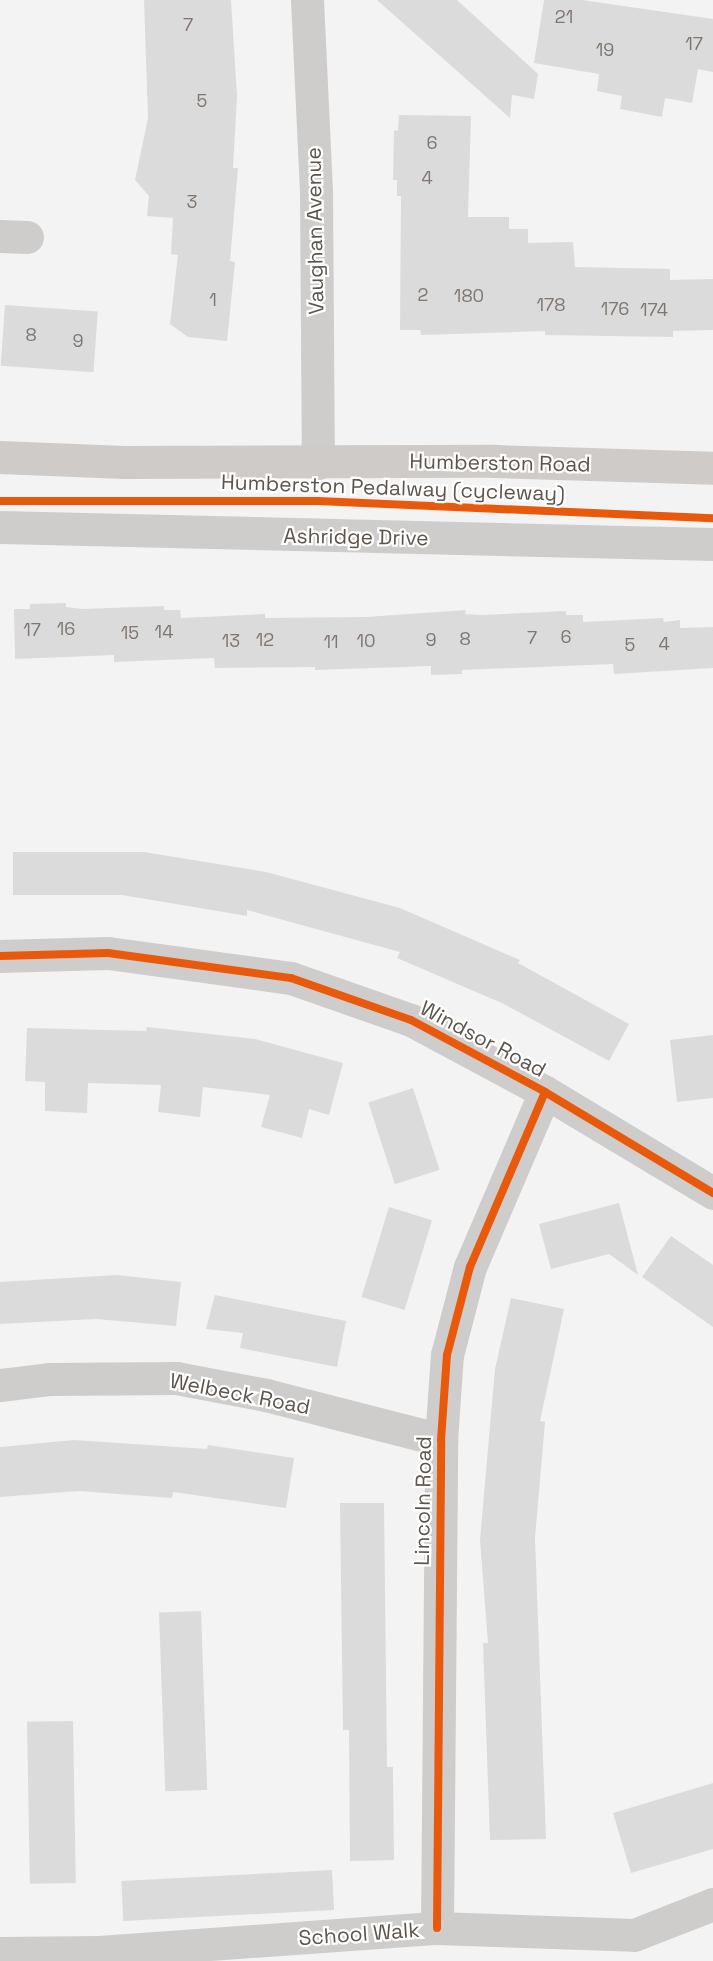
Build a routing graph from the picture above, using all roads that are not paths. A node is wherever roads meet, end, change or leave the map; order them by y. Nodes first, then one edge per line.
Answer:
1 (307, 0) edge
2 (0, 457) edge
3 (318, 463) junction
4 (713, 468) edge
5 (0, 527) edge
6 (713, 544) edge
7 (0, 956) edge
8 (544, 1092) junction
9 (713, 1193) edge
10 (0, 1385) edge
11 (441, 1440) junction
12 (713, 1904) edge
13 (437, 1928) junction
14 (0, 1953) edge

1 - 3 street, Vaughan Avenue
2 - 3 main road, Humberston Road
3 - 4 main road, Humberston Road
5 - 6 street, Ashridge Drive
7 - 8 street, Windsor Road
8 - 9 street, Windsor Road
8 - 11 street, Lincoln Road
10 - 11 street, Welbeck Road
11 - 13 street, Lincoln Road
12 - 13 street, School Walk
13 - 14 street, School Walk

